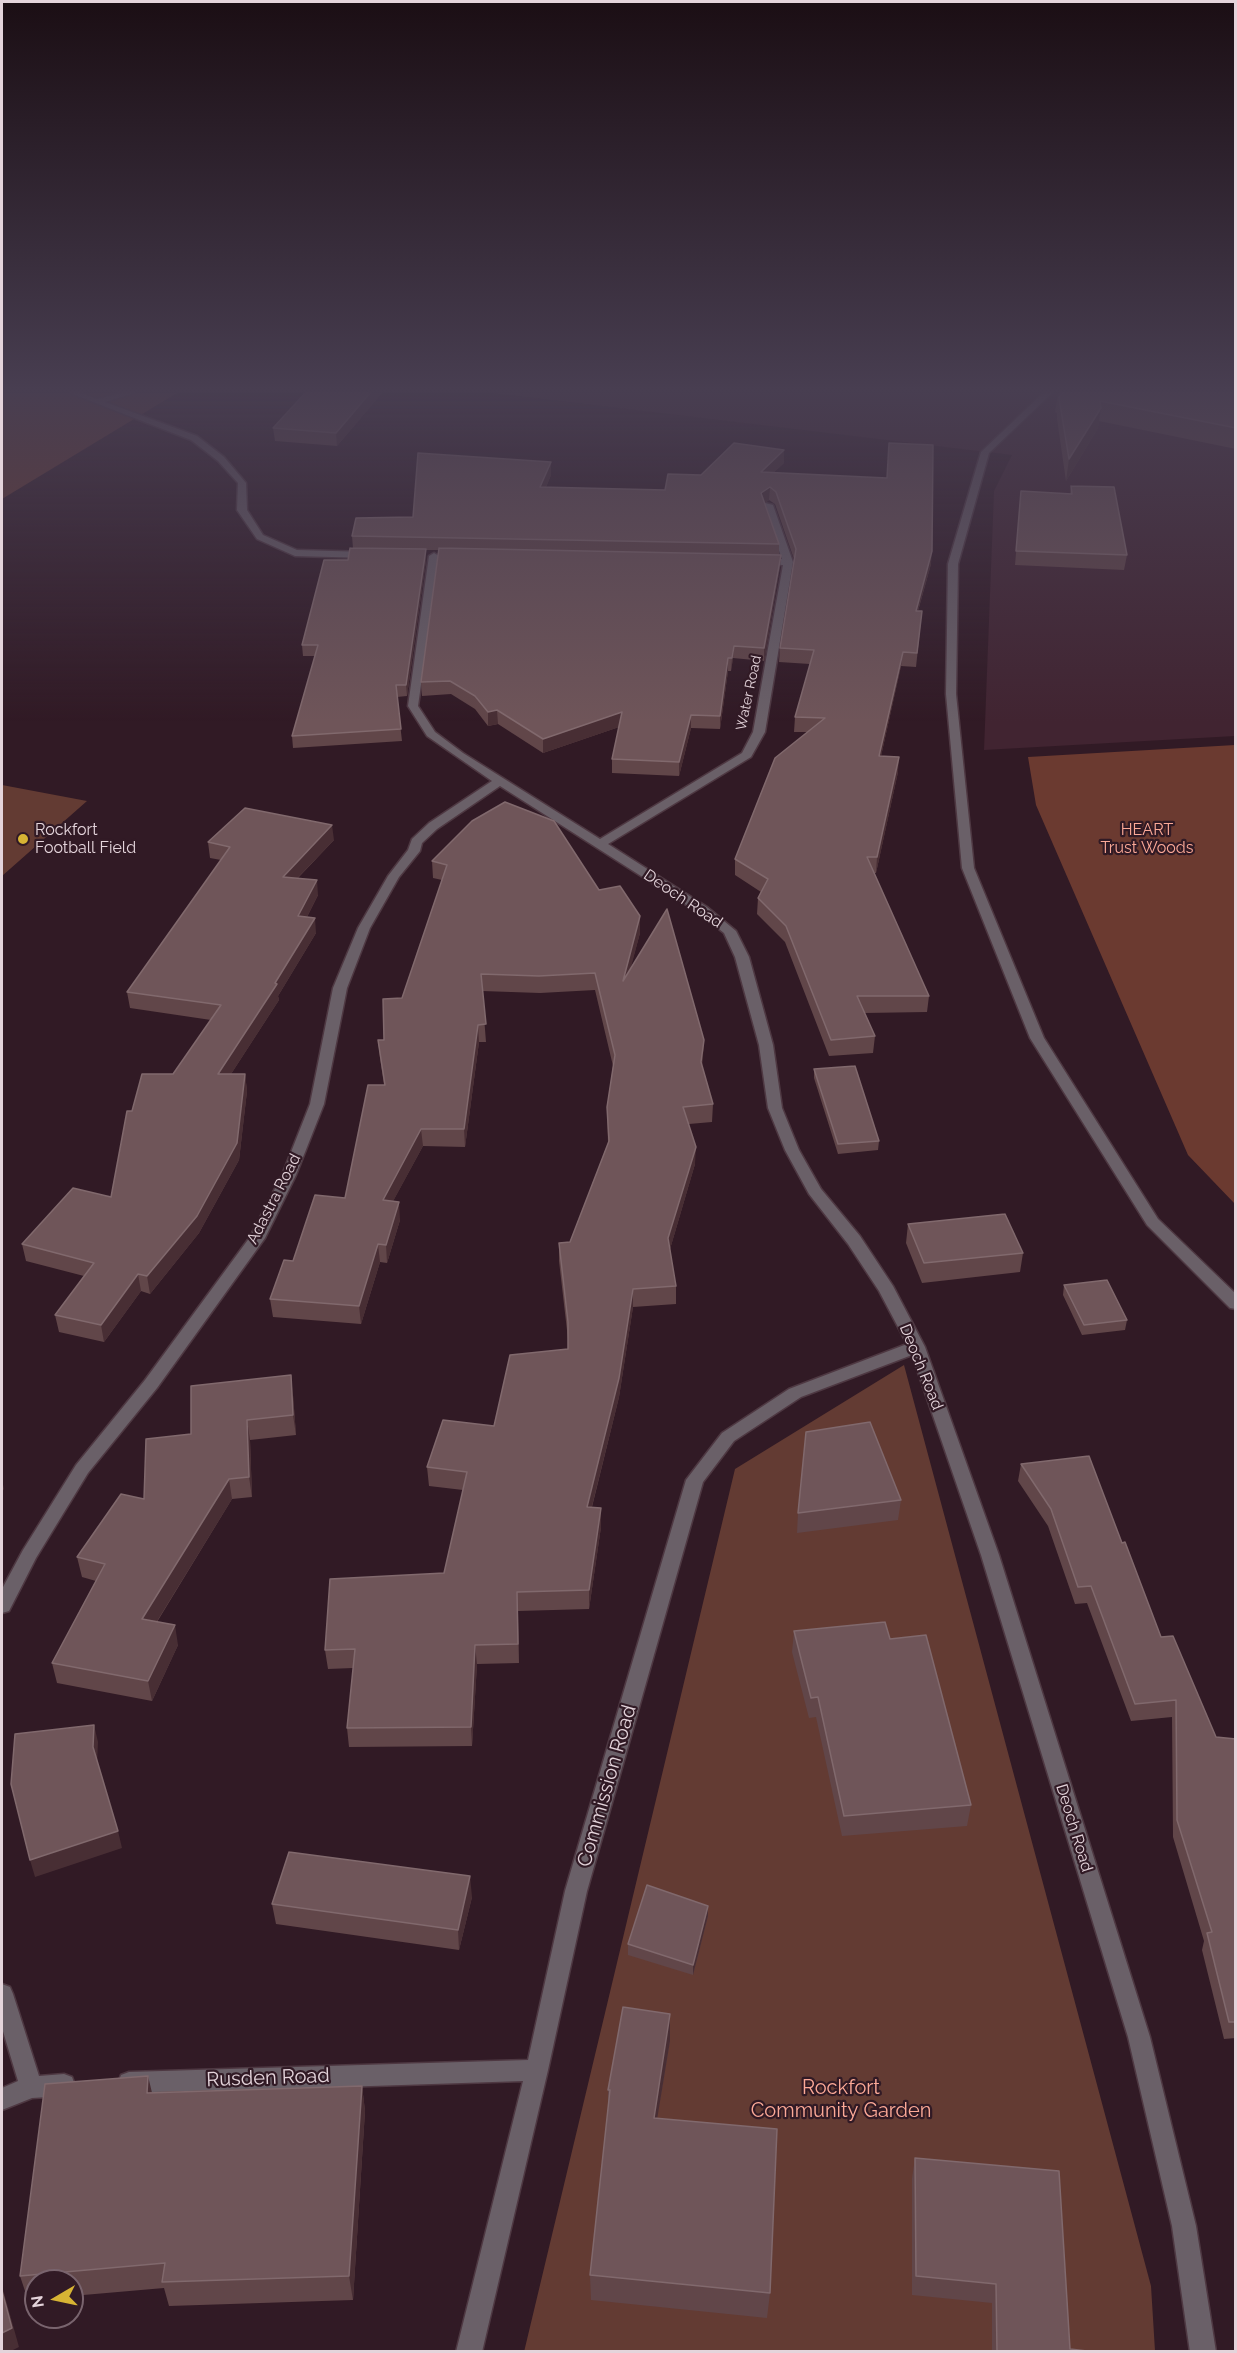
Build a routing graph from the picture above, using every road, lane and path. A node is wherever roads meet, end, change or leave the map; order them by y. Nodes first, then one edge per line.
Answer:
1 (242, 503) edge
2 (970, 503) edge
3 (768, 505) edge
4 (376, 555) edge
5 (434, 556) edge
6 (753, 561) edge
7 (788, 562) junction
8 (500, 781) junction
9 (600, 844) junction
10 (1236, 1304) edge
11 (917, 1347) junction
12 (2, 1606) edge
13 (2, 1994) edge
14 (537, 2070) junction
15 (31, 2087) junction
16 (2, 2099) edge
17 (469, 2352) edge
18 (1203, 2352) edge

1 - 4 street
2 - 10 street
3 - 7 street, Water Road
5 - 8 street, Deoch Road
6 - 7 street
7 - 9 street, Water Road
8 - 9 street, Deoch Road
8 - 12 street, Adastra Road
9 - 11 street, Deoch Road
11 - 14 street, Commission Road
11 - 18 street, Deoch Road
13 - 15 street
14 - 15 street, Rusden Road
14 - 17 street, Commission Road
15 - 16 street, Rusden Road

